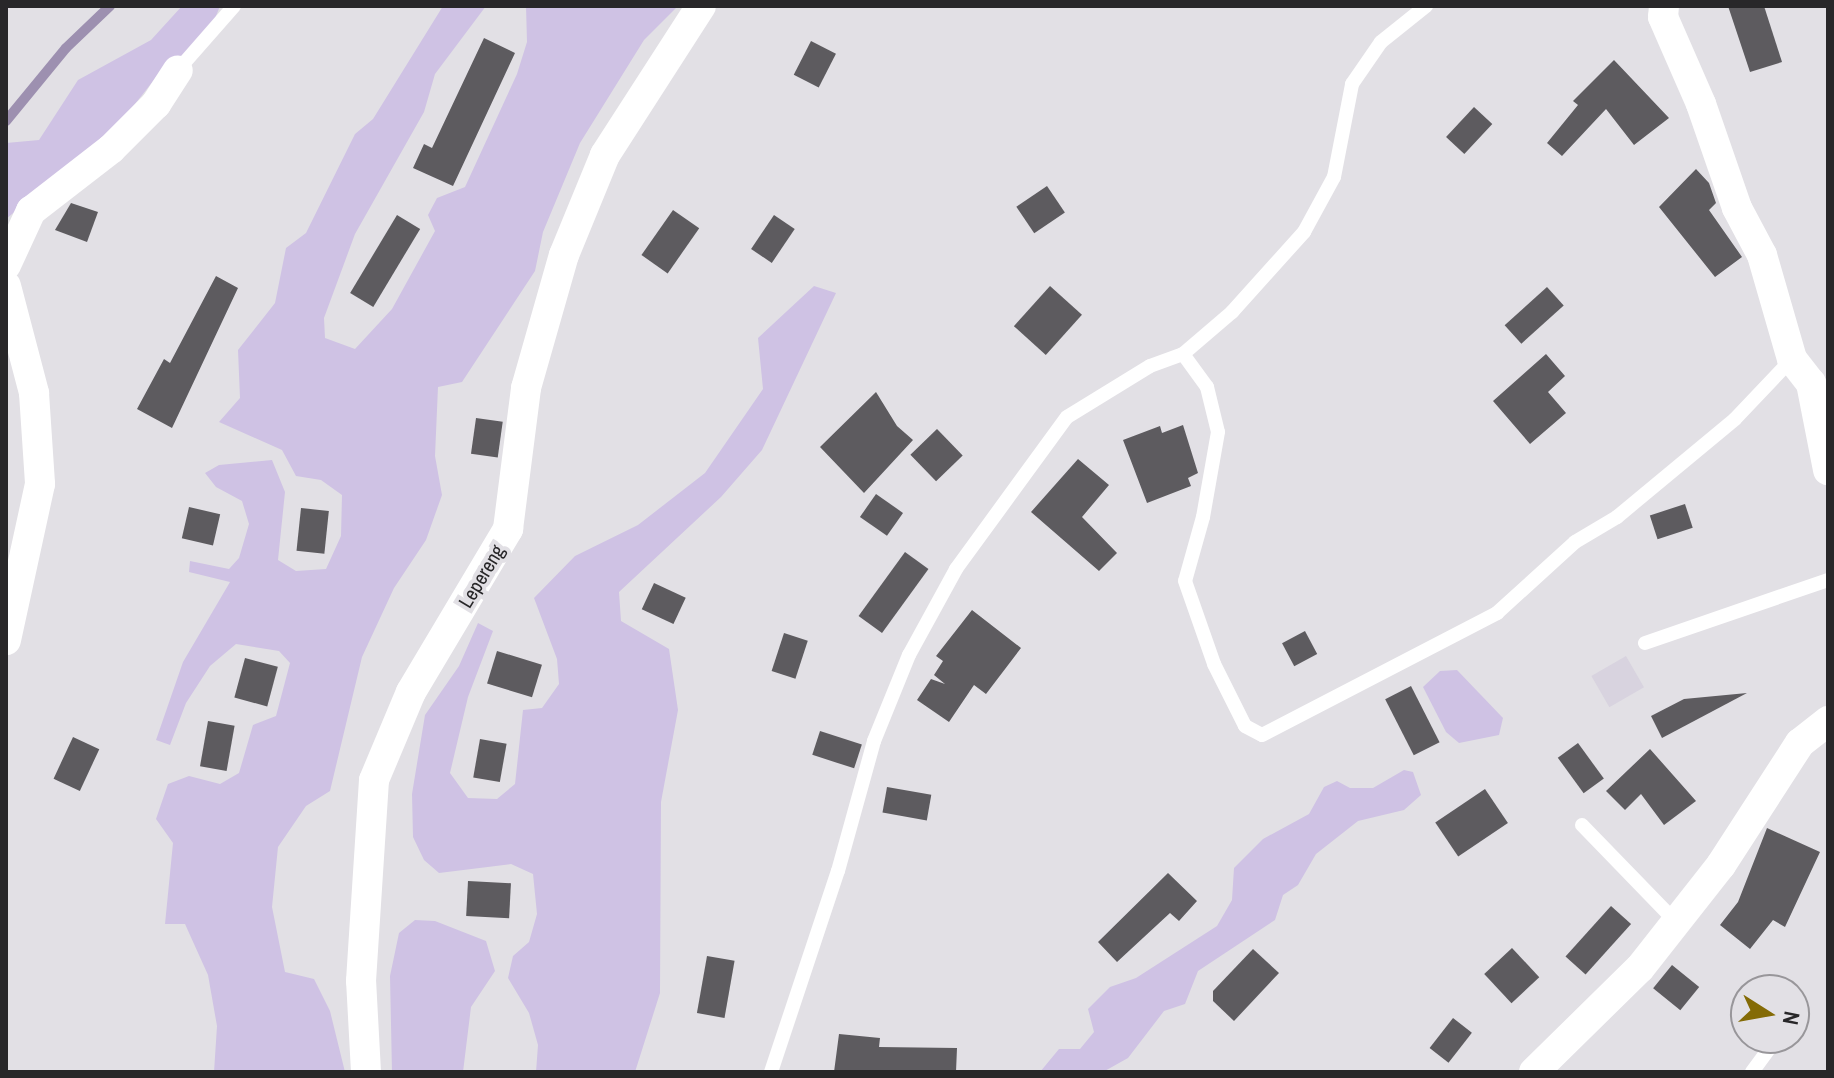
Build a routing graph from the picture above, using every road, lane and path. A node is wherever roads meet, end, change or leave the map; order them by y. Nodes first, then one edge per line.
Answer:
1 (234, 6) edge
2 (701, 6) edge
3 (1426, 6) edge
4 (1664, 6) edge
5 (178, 70) joint
6 (6, 265) edge
7 (6, 286) edge
8 (1183, 354) junction
9 (1792, 359) junction
10 (1828, 470) edge
11 (1828, 580) edge
12 (6, 640) edge
13 (1645, 643) dead end
14 (1828, 721) edge
15 (1582, 825) dead end
16 (1678, 923) junction
17 (1765, 1054) edge
18 (1536, 1071) edge
19 (366, 1072) edge
20 (771, 1072) edge
21 (1752, 1072) edge

1 - 5 lane
2 - 19 street, Lepereng
3 - 8 lane
4 - 9 street
5 - 6 street
7 - 12 street
8 - 9 lane
8 - 20 lane
9 - 10 street
11 - 13 lane
14 - 16 street
15 - 16 lane
16 - 18 street
17 - 21 lane

